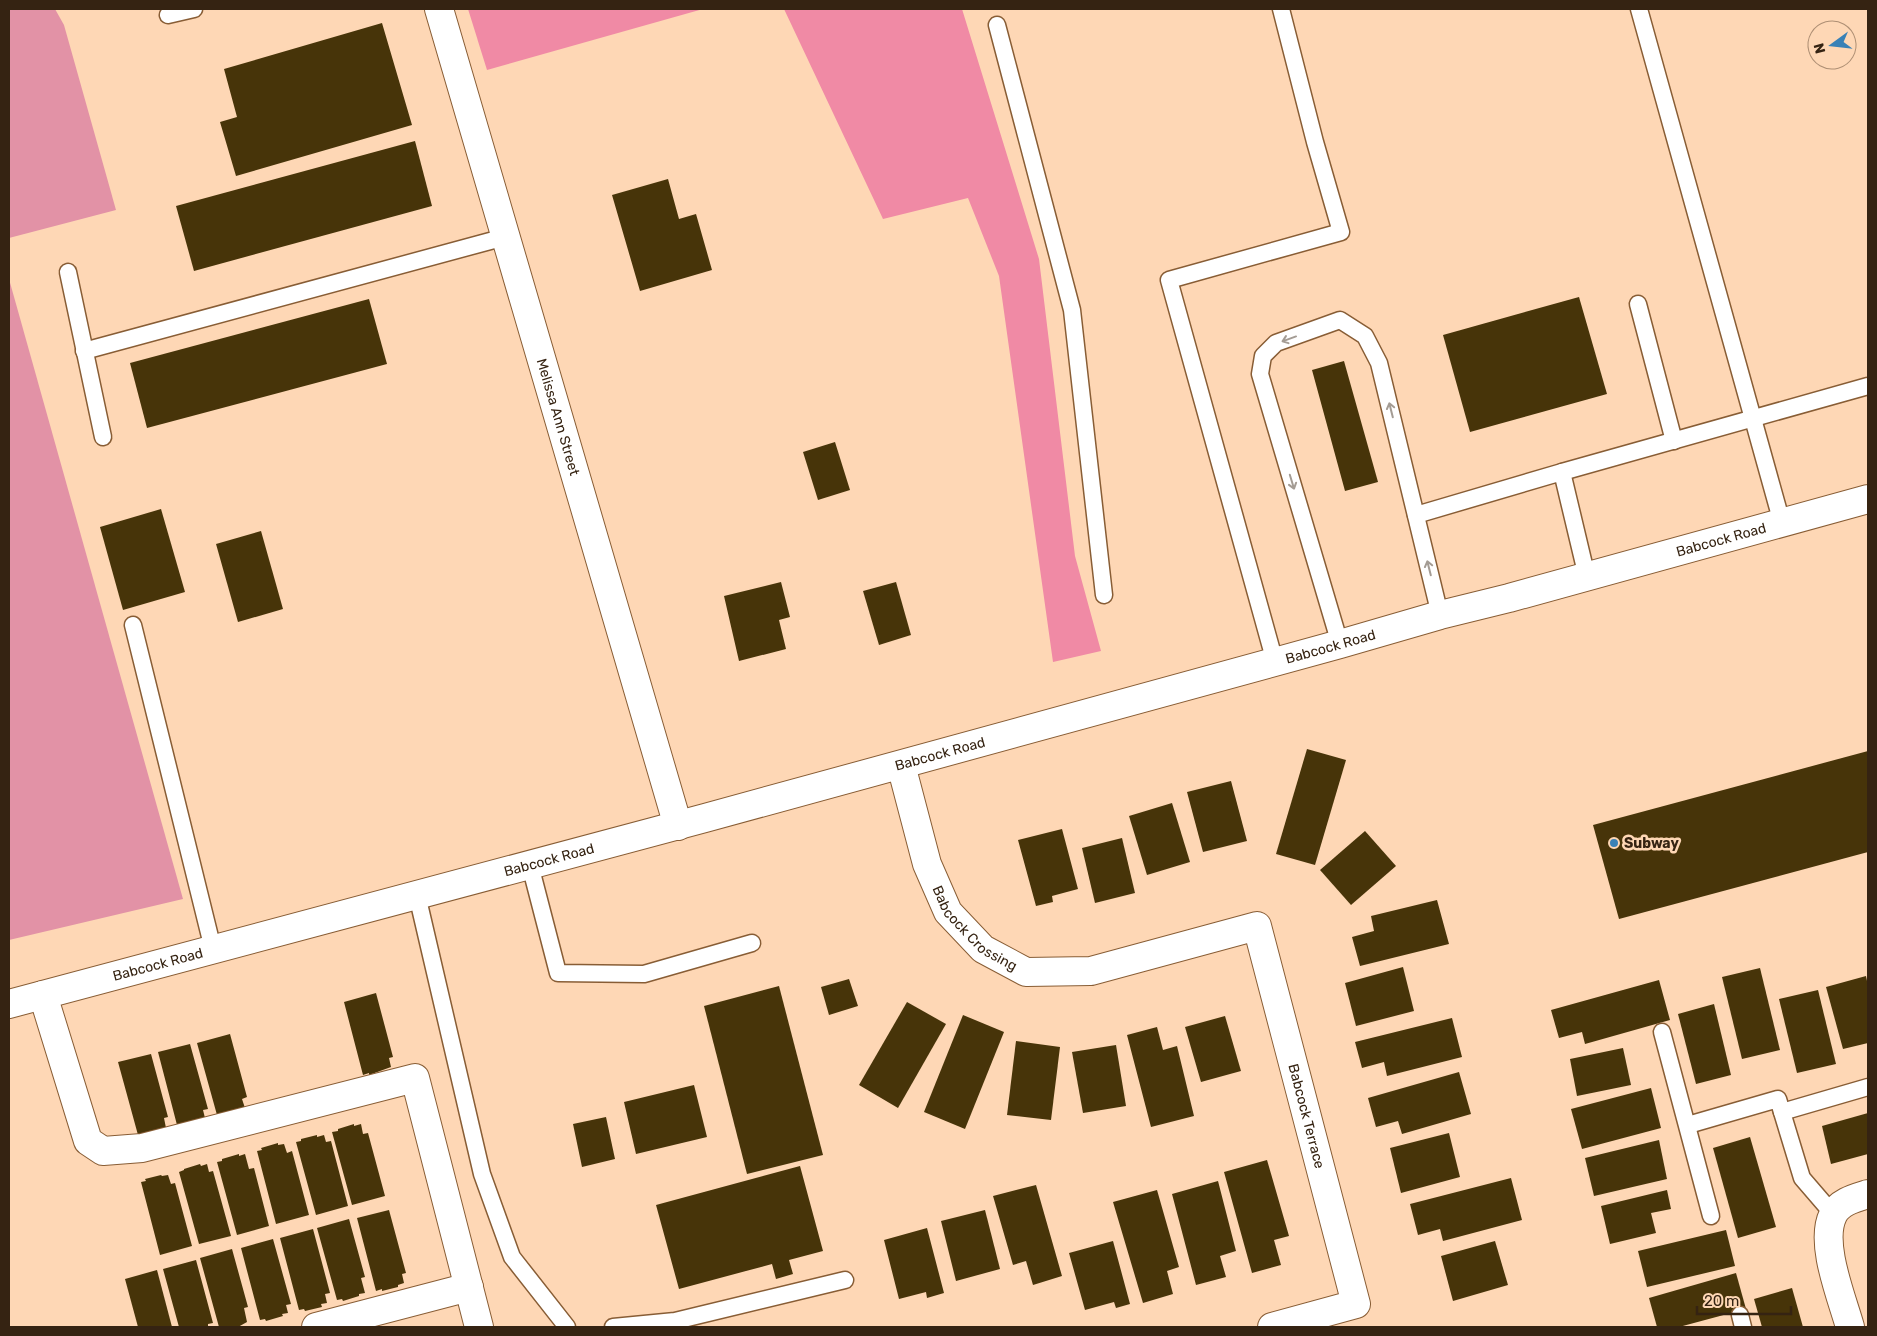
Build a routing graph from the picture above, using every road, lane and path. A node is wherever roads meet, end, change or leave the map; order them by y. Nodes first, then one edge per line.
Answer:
1 (194, 9) edge
2 (439, 9) edge
3 (1281, 9) edge
4 (1639, 9) edge
5 (168, 15) dead end
6 (997, 25) dead end
7 (505, 236) junction
8 (68, 272) dead end
9 (1638, 304) dead end
10 (84, 351) junction
11 (1868, 386) edge
12 (1754, 419) junction
13 (103, 437) dead end
14 (1674, 441) junction
15 (1562, 472) junction
16 (1868, 499) edge
17 (1416, 515) junction
18 (1782, 523) junction
19 (1587, 576) junction
20 (1104, 595) dead end
21 (1440, 615) junction
22 (133, 625) dead end
23 (1340, 644) junction
24 (1275, 662) junction
25 (901, 765) junction
26 (678, 826) junction
27 (530, 865) junction
28 (417, 895) junction
29 (1257, 926) joint
30 (752, 943) dead end
31 (213, 949) junction
32 (43, 995) junction
33 (9, 1004) edge
34 (1662, 1032) dead end
35 (1868, 1087) edge
36 (1782, 1112) junction
37 (1688, 1125) junction
38 (1868, 1194) edge
39 (1833, 1214) junction
40 (1711, 1216) dead end
41 (845, 1280) dead end
42 (469, 1287) junction
43 (316, 1327) edge
44 (479, 1327) edge
45 (566, 1327) edge
46 (613, 1327) edge
47 (1272, 1327) edge
48 (1850, 1327) edge

1 - 5 lane
2 - 7 street, Melissa Ann Street
3 - 24 lane
4 - 12 lane
6 - 20 lane
7 - 10 lane
7 - 26 street, Melissa Ann Street
8 - 10 lane
9 - 14 lane
10 - 13 lane
11 - 12 lane
12 - 14 lane
12 - 18 lane
14 - 15 lane
15 - 17 lane
15 - 19 lane
16 - 18 street, Babcock Road
21 -> 17 lane
17 -> 23 lane
18 - 19 street, Babcock Road
19 - 21 street, Babcock Road
21 - 23 street, Babcock Road
22 - 31 lane
23 - 24 street, Babcock Road
24 - 25 street, Babcock Road
25 - 26 street, Babcock Road
25 - 29 street, Babcock Crossing
26 - 27 street, Babcock Road
27 - 28 street, Babcock Road
27 - 30 lane
28 - 31 street, Babcock Road
28 - 45 lane
29 - 47 street, Babcock Terrace
31 - 32 street, Babcock Road
32 - 33 street, Babcock Road
32 - 42 street
34 - 37 lane
35 - 36 lane
36 - 37 lane
36 - 39 lane
37 - 40 lane
38 - 39 street
39 - 48 street
41 - 46 lane
42 - 43 street
42 - 44 street

